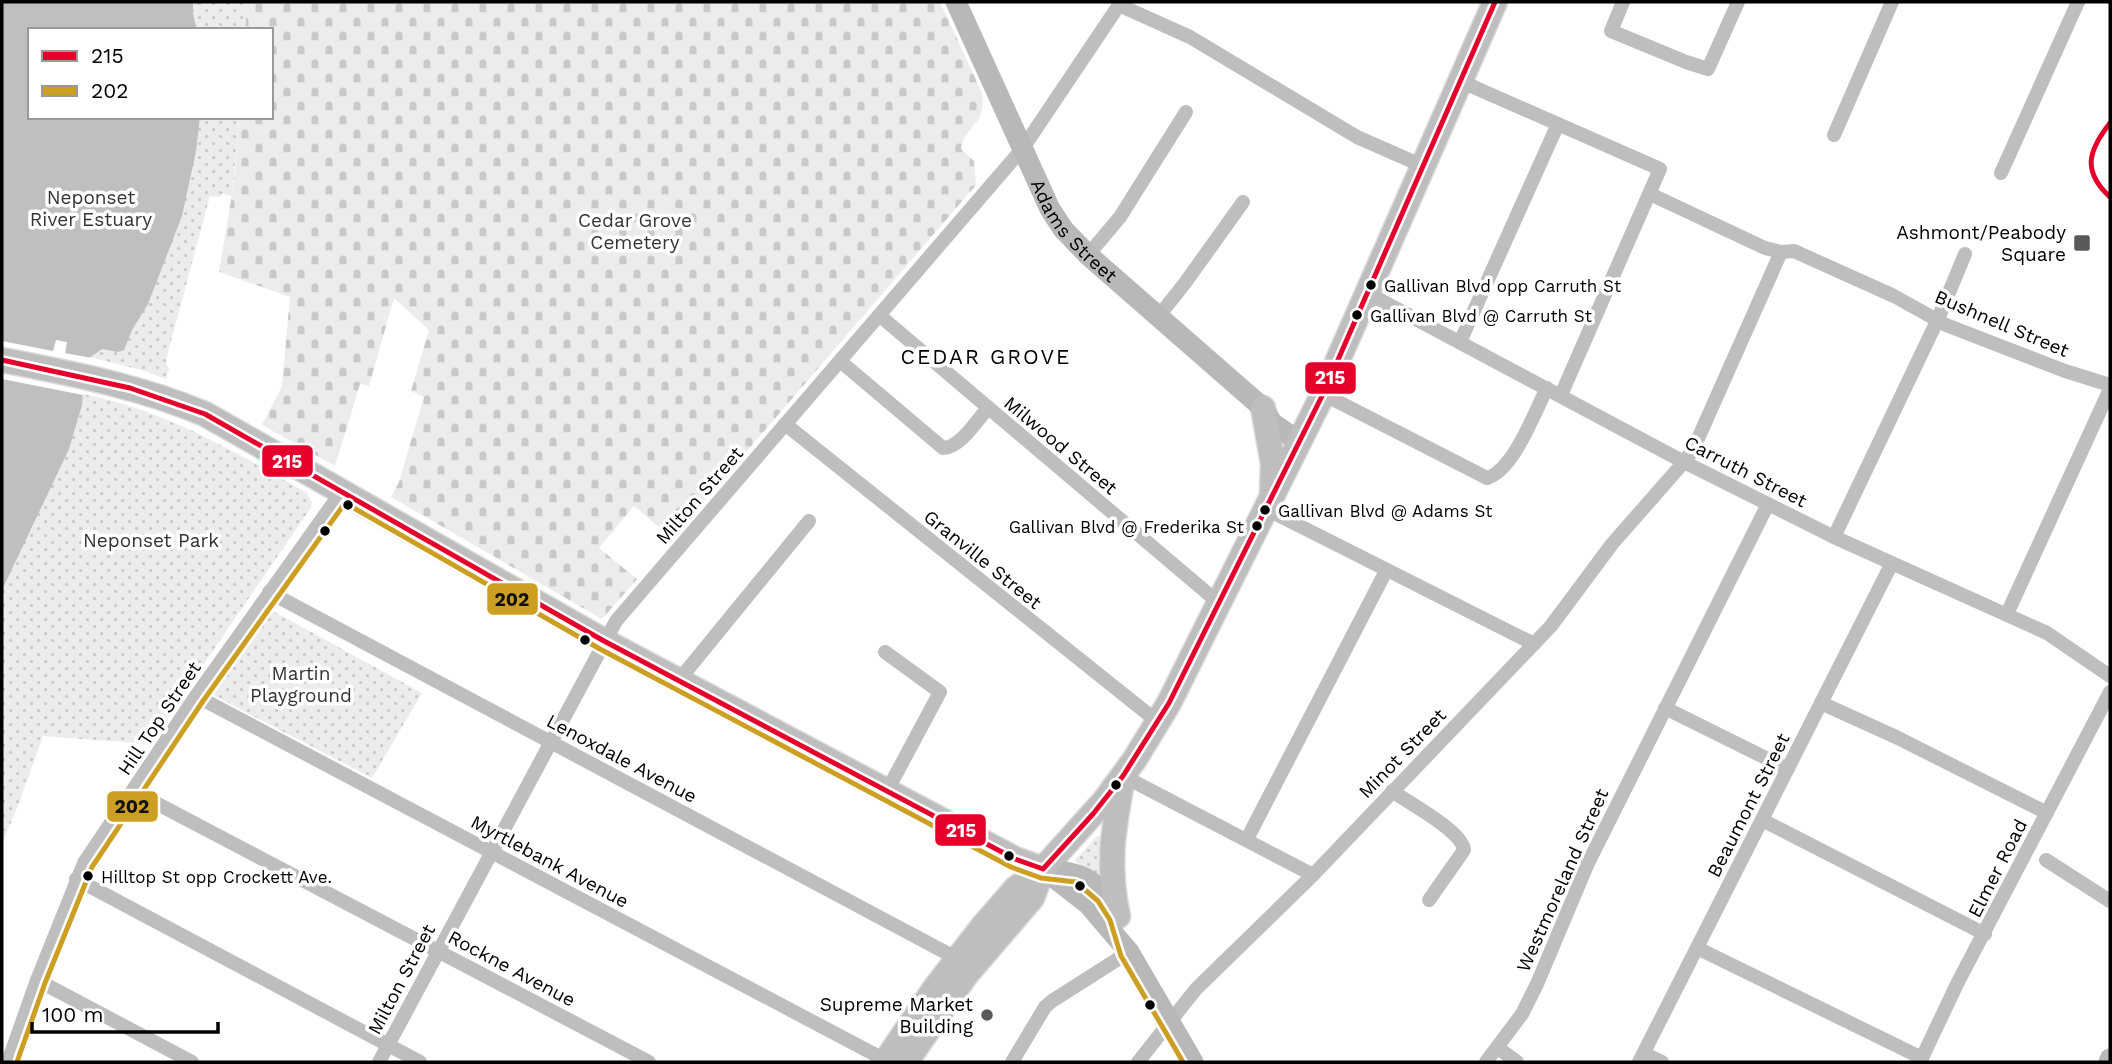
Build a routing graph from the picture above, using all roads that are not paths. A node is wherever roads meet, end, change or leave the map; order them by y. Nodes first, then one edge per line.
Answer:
1 (956, 2) edge
2 (1495, 2) edge
3 (1623, 2) edge
4 (1738, 2) edge
5 (1892, 2) edge
6 (2078, 2) edge
7 (1120, 3) edge
8 (1460, 80) junction
9 (1186, 112) dead end
10 (1558, 124) junction
11 (1834, 135) dead end
12 (1023, 148) junction
13 (1423, 166) junction
14 (2000, 173) dead end
15 (1650, 194) junction
16 (1243, 202) dead end
17 (1782, 252) junction
18 (1965, 254) dead end
19 (1088, 255) junction
20 (1367, 293) junction
21 (879, 315) junction
22 (1158, 317) junction
23 (1938, 319) junction
24 (1460, 342) junction
25 (2, 360) edge
26 (840, 361) junction
27 (2110, 387) edge
28 (1547, 388) junction
29 (1323, 394) junction
30 (1562, 395) junction
31 (988, 408) junction
32 (1263, 408) junction
33 (785, 424) junction
34 (1303, 434) junction
35 (1684, 462) junction
36 (342, 491) junction
37 (1269, 503) junction
38 (1768, 504) junction
39 (809, 522) dead end
40 (1834, 537) junction
41 (1891, 565) junction
42 (1387, 571) junction
43 (270, 592) junction
44 (1219, 603) junction
45 (2007, 614) junction
46 (604, 641) junction
47 (1534, 644) junction
48 (885, 652) dead end
49 (2110, 676) edge
50 (679, 680) junction
51 (2110, 692) edge
52 (196, 696) junction
53 (1821, 703) junction
54 (1665, 708) junction
55 (1158, 722) junction
56 (550, 742) junction
57 (1788, 769) junction
58 (1123, 776) junction
59 (133, 791) junction
60 (887, 791) junction
61 (1392, 792) junction
62 (2047, 813) junction
63 (1762, 820) junction
64 (1247, 839) junction
65 (491, 851) junction
66 (2046, 860) dead end
67 (1043, 869) junction
68 (1313, 875) junction
69 (76, 879) junction
70 (1429, 900) dead end
71 (2110, 901) edge
72 (1118, 916) junction
73 (1985, 933) junction
74 (1697, 948) junction
75 (438, 951) junction
76 (1129, 952) junction
77 (956, 958) junction
78 (37, 980) junction
79 (1169, 1022) junction
80 (388, 1045) junction
81 (1498, 1048) junction
82 (1642, 1058) edge
83 (1921, 1060) edge
84 (8, 1062) edge
85 (192, 1062) edge
86 (379, 1062) edge
87 (421, 1062) edge
88 (649, 1062) edge
89 (891, 1062) edge
90 (1012, 1062) edge
91 (1138, 1062) edge
92 (1193, 1062) edge
93 (1486, 1062) edge
94 (1517, 1062) edge
95 (1662, 1062) edge

1 - 12 main road, Adams Street
2 - 8 highway
3 - 4 street
5 - 11 street
6 - 14 street
7 - 12 street, Milton Street
7 - 13 street
8 - 10 street
8 - 13 highway
9 - 19 street
10 - 15 street
10 - 24 street
12 - 19 main road, Adams Street
12 - 21 street, Milton Street
13 - 20 highway
15 - 17 street, Bushnell Street
15 - 30 street
16 - 22 street
17 - 23 street, Bushnell Street
17 - 35 street, Minot Street
18 - 23 street
19 - 22 main road, Adams Street
20 - 24 street, Carruth Street
20 - 29 highway
21 - 26 street, Milton Street
21 - 31 street, Milwood Street
22 - 32 main road, Adams Street
23 - 27 street, Bushnell Street
23 - 40 street
24 - 28 street, Carruth Street
25 - 36 highway
26 - 31 street
26 - 33 street, Milton Street
27 - 45 street
28 - 29 street
28 - 30 street, Carruth Street
29 - 34 highway
30 - 35 street, Carruth Street
31 - 44 street, Milwood Street
32 - 34 main road, Adams Street
32 - 37 highway
33 - 46 street, Milton Street
33 - 55 street, Granville Street
34 - 37 highway
35 - 38 street, Carruth Street
35 - 47 street, Minot Street
36 - 43 street, Hill Top Street
36 - 46 highway
37 - 42 street
37 - 44 highway
38 - 40 street, Carruth Street
38 - 54 street, Westmoreland Street
39 - 50 street
40 - 41 street, Carruth Street
41 - 45 street, Carruth Street
41 - 53 street, Beaumont Street
42 - 47 street
42 - 64 street
43 - 52 street, Hill Top Street
43 - 56 street, Lenoxdale Avenue
44 - 55 highway
45 - 49 street, Carruth Street
46 - 50 highway
46 - 56 street, Milton Street
47 - 61 street, Minot Street
48 - 60 street
50 - 60 highway
51 - 62 street, Elmer Road
52 - 59 street, Hill Top Street
52 - 65 street, Myrtlebank Avenue
53 - 57 street, Beaumont Street
53 - 62 street
54 - 57 street
54 - 81 street, Westmoreland Street
55 - 58 highway
56 - 65 street, Milton Street
56 - 77 street, Lenoxdale Avenue
57 - 63 street, Beaumont Street
58 - 64 street
58 - 67 highway
58 - 72 highway
59 - 69 street, Hill Top Street
59 - 75 street, Rockne Avenue
60 - 67 highway
61 - 68 street, Minot Street
61 - 70 street
62 - 73 street, Elmer Road
63 - 73 street
63 - 74 street, Beaumont Street
64 - 68 street
65 - 75 street, Milton Street
65 - 89 street, Myrtlebank Avenue
66 - 71 street
67 - 72 main road
67 - 76 main road
67 - 77 highway
67 - 89 highway
68 - 79 street, Minot Street
69 - 78 street, Hill Top Street
69 - 80 street
72 - 76 main road
73 - 83 street, Elmer Road
74 - 82 street, Beaumont Street
74 - 83 street
75 - 80 street, Milton Street
75 - 88 street, Rockne Avenue
76 - 79 main road
76 - 90 street
77 - 89 highway
78 - 84 street, Hill Top Street
78 - 85 street
79 - 91 street, Minot Street
79 - 92 main road
80 - 86 street, Milton Street
80 - 87 street
81 - 93 street, Westmoreland Street
81 - 94 street
82 - 95 street

